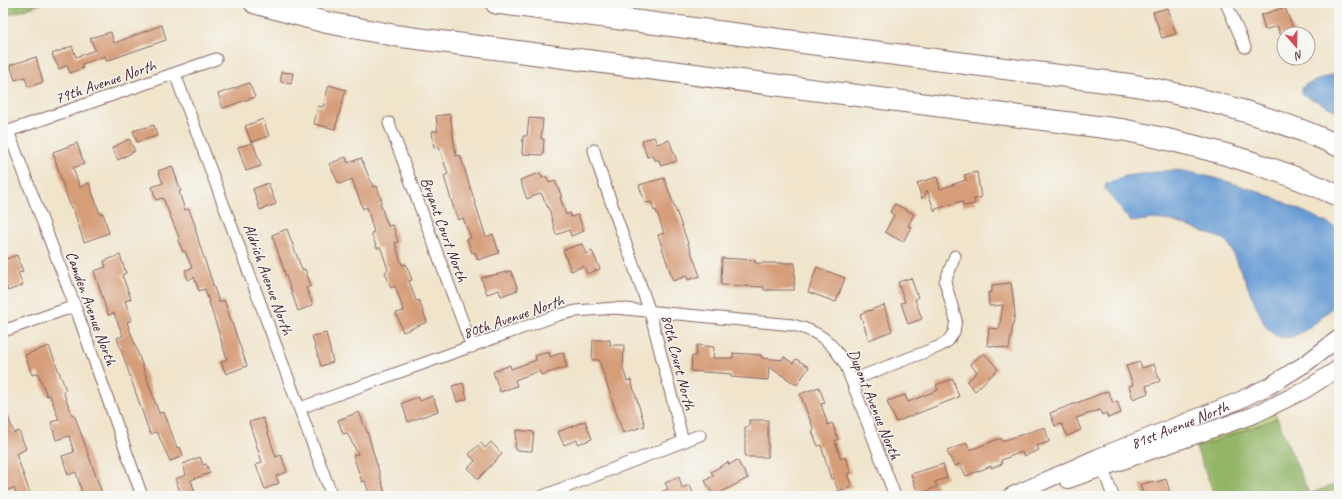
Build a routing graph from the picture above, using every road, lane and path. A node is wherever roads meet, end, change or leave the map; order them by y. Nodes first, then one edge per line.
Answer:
1 (255, 3) edge
2 (496, 3) edge
3 (1226, 3) edge
4 (1245, 48) dead end
5 (216, 59) dead end
6 (175, 74) junction
7 (389, 123) dead end
8 (6, 132) edge
9 (1339, 146) edge
10 (594, 150) dead end
11 (1339, 196) edge
12 (955, 256) dead end
13 (75, 306) junction
14 (650, 312) junction
15 (793, 325) joint
16 (3, 331) edge
17 (1339, 338) edge
18 (472, 347) junction
19 (1339, 368) edge
20 (852, 380) junction
21 (300, 408) junction
22 (700, 435) dead end
23 (683, 441) junction
24 (1101, 463) junction
25 (142, 496) edge
26 (332, 496) edge
27 (543, 496) edge
28 (895, 496) edge
29 (1011, 496) edge
30 (1016, 496) edge
31 (1113, 496) edge

1 - 11 highway
2 - 9 highway
3 - 4 street
5 - 6 street, 79th Avenue North
6 - 8 street, 79th Avenue North
6 - 21 street, Aldrich Avenue North
7 - 18 street, Bryant Court North
8 - 13 street, Camden Avenue North
10 - 14 street, 80th Court North
12 - 20 street
13 - 16 street
13 - 25 street, Camden Avenue North
14 - 15 street, 80th Avenue North
14 - 18 street, 80th Avenue North
14 - 23 street, 80th Court North
15 - 20 street, Dupont Avenue North
17 - 24 street, 81st Avenue North
18 - 21 street, 80th Avenue North
19 - 24 street, 81st Avenue North
20 - 28 street, Dupont Avenue North
21 - 26 street, Aldrich Avenue North
22 - 23 street
23 - 27 street
24 - 29 street, 81st Avenue North
24 - 30 street, 81st Avenue North
24 - 31 street

